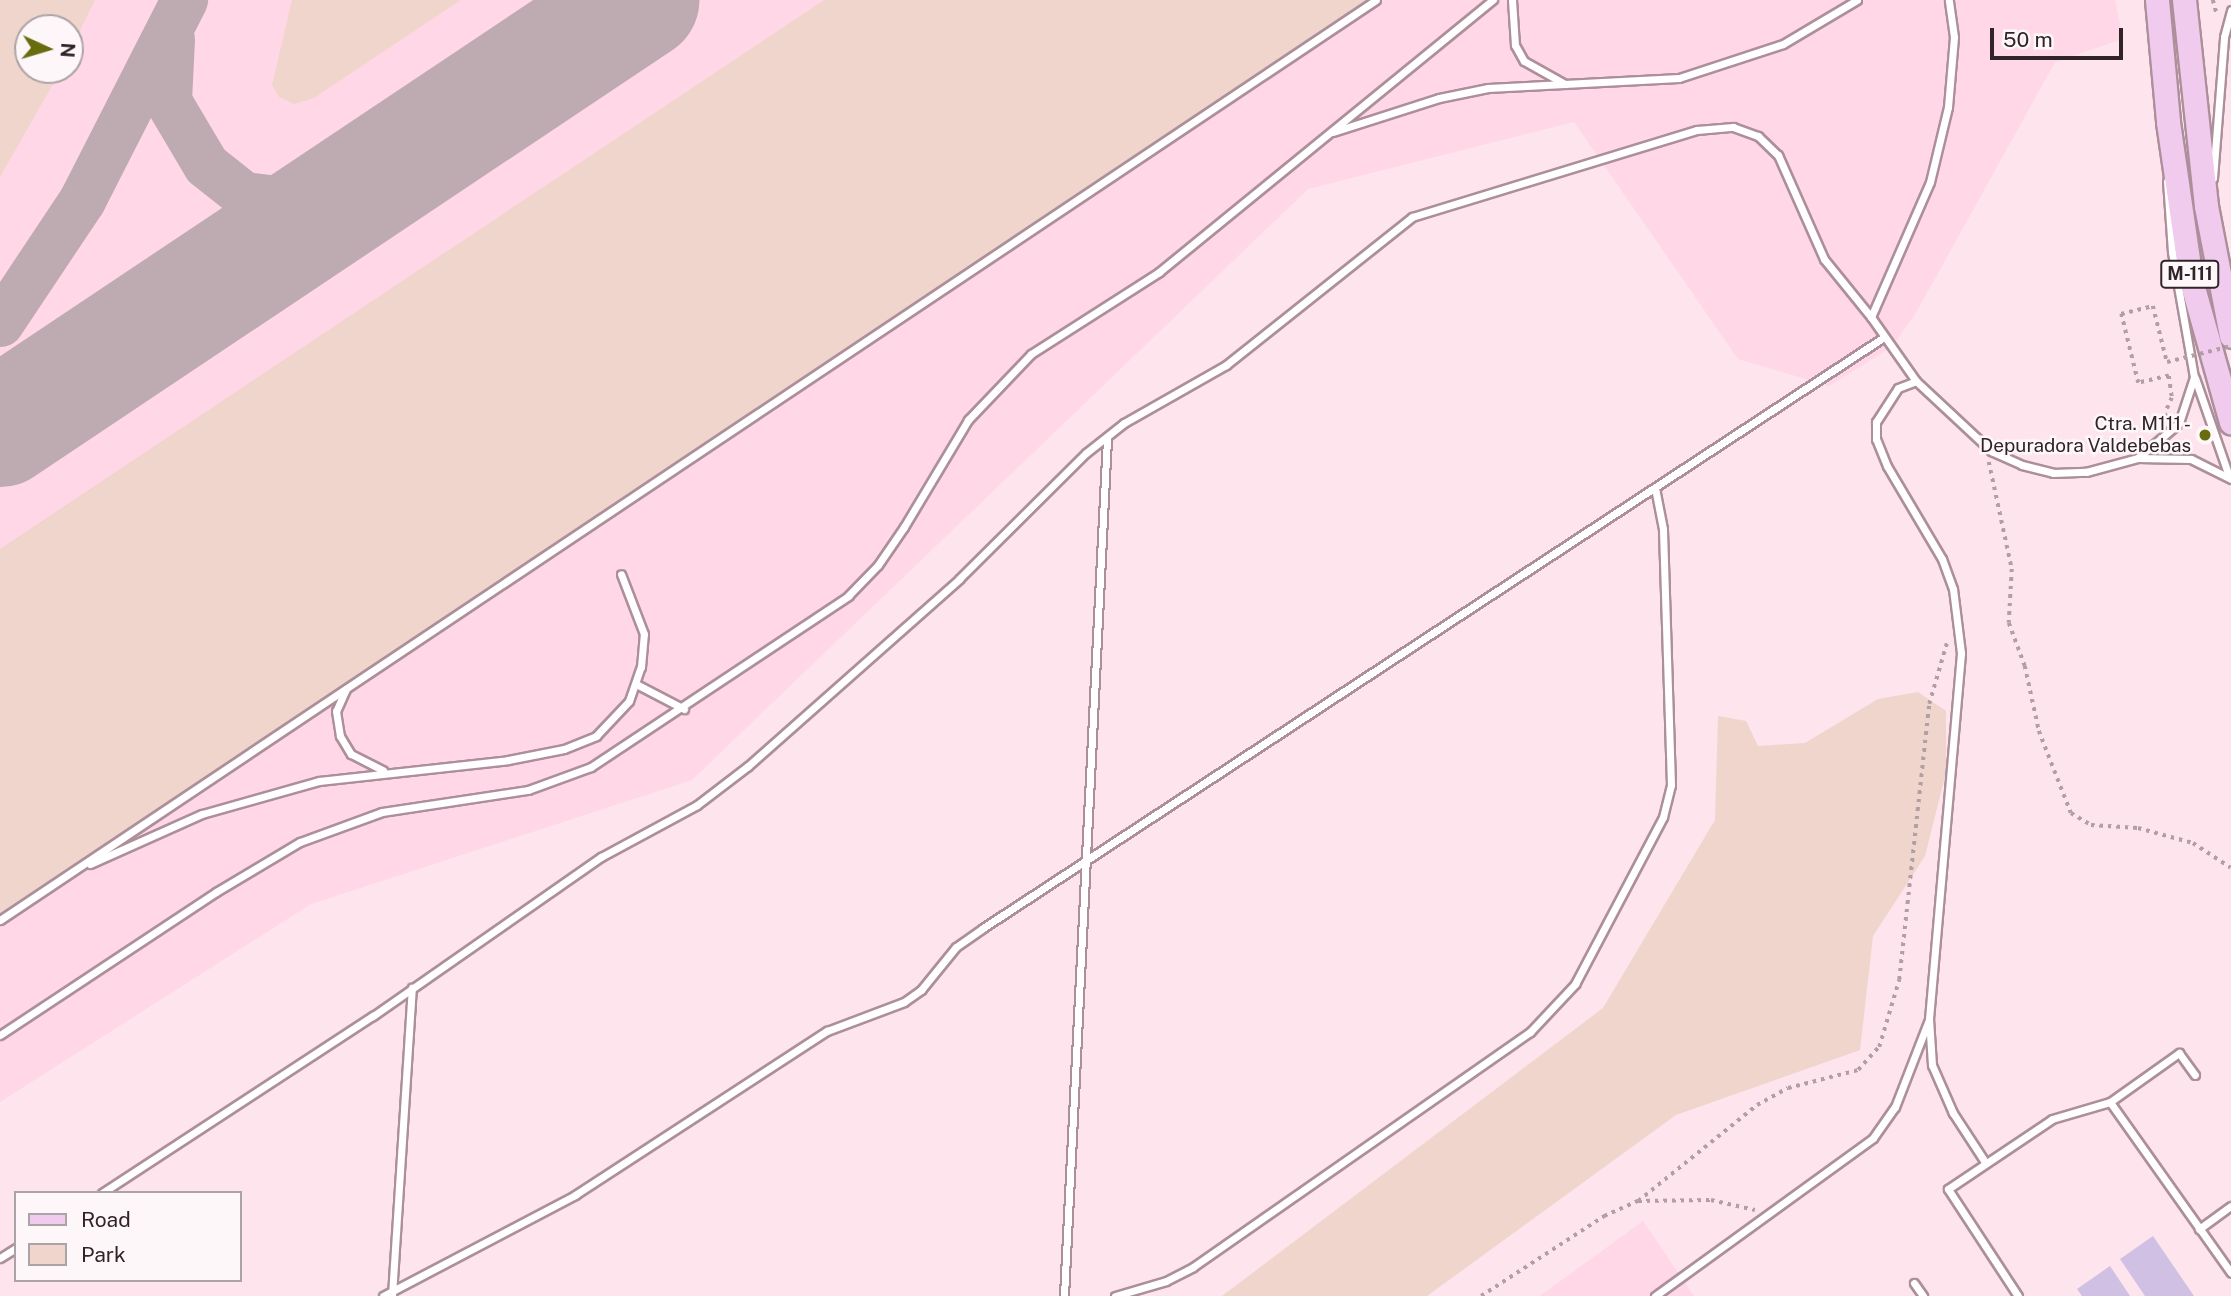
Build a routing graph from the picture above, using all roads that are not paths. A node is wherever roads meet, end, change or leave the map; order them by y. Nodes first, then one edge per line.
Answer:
1 (1376, 0) edge
2 (1493, 0) edge
3 (1513, 0) edge
4 (1857, 0) edge
5 (1949, 0) edge
6 (2157, 0) edge
7 (2184, 0) edge
8 (2231, 10) edge
9 (1567, 85) junction
10 (2168, 122) junction
11 (1329, 134) junction
12 (2206, 206) junction
13 (1871, 317) junction
14 (2231, 336) edge
15 (1884, 337) junction
16 (2194, 377) junction
17 (1916, 381) junction
18 (2231, 422) edge
19 (1107, 437) junction
20 (2138, 458) junction
21 (2230, 477) edge
22 (1654, 488) junction
23 (621, 574) dead end
24 (638, 685) junction
25 (346, 688) junction
26 (684, 709) junction
27 (386, 771) junction
28 (1088, 859) junction
29 (70, 873) junction
30 (0, 920) edge
31 (412, 988) junction
32 (1930, 1018) junction
33 (0, 1035) edge
34 (2195, 1075) dead end
35 (2110, 1102) junction
36 (1984, 1162) junction
37 (105, 1191) edge
38 (2231, 1206) edge
39 (2199, 1229) junction
40 (2231, 1273) edge
41 (1914, 1283) dead end
42 (392, 1294) edge
43 (383, 1296) edge
44 (1064, 1296) edge
45 (1115, 1296) edge
46 (1655, 1296) edge
47 (1923, 1296) edge
48 (2018, 1296) edge

1 - 25 lane
2 - 11 lane
3 - 9 lane
4 - 9 lane
5 - 13 lane
6 - 10 main road, M-111
7 - 12 main road, M-111
8 - 12 lane
9 - 11 lane
10 - 16 lane, M-111
10 - 18 main road, M-111
11 - 26 lane
12 - 14 main road, M-111
13 - 15 lane
13 - 19 lane
15 - 17 lane
15 - 22 lane
16 - 20 lane, M-111
16 - 21 lane, M-111
17 - 20 lane
17 - 32 lane
19 - 28 lane
19 - 31 lane
20 - 21 lane, M-111
22 - 28 lane
22 - 45 lane
23 - 24 lane
24 - 26 lane
24 - 27 lane
25 - 27 lane
25 - 29 lane
26 - 33 lane
27 - 29 lane
28 - 42 lane
28 - 44 lane
29 - 30 lane
31 - 37 lane
31 - 42 lane
32 - 36 lane
32 - 46 lane
34 - 35 lane
35 - 36 lane
35 - 39 lane
36 - 48 lane
38 - 39 lane
39 - 40 lane
41 - 47 lane
42 - 43 lane

